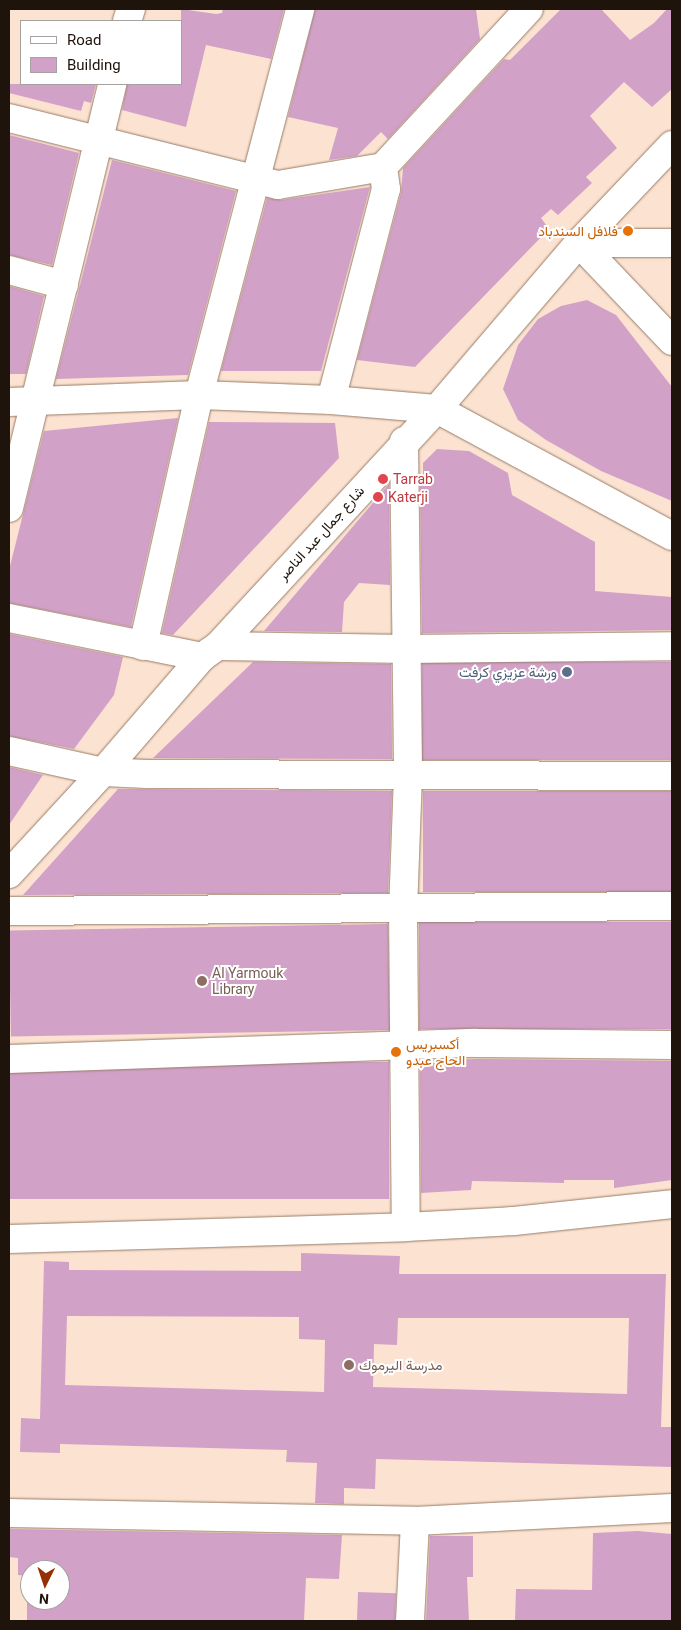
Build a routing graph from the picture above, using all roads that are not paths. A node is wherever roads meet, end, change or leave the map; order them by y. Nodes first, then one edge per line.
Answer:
1 (300, 9) edge
2 (526, 9) edge
3 (112, 85) edge
4 (9, 118) edge
5 (98, 140) junction
6 (672, 146) edge
7 (383, 167) junction
8 (256, 182) junction
9 (672, 242) edge
10 (579, 243) junction
11 (9, 270) edge
12 (64, 285) junction
13 (672, 340) edge
14 (199, 395) junction
15 (332, 400) junction
16 (21, 402) edge
17 (437, 409) junction
18 (404, 441) junction
19 (9, 508) edge
20 (672, 536) edge
21 (9, 618) edge
22 (143, 646) junction
23 (672, 646) edge
24 (408, 649) junction
25 (210, 651) junction
26 (9, 751) edge
27 (103, 772) junction
28 (408, 775) junction
29 (672, 776) edge
30 (9, 874) edge
31 (672, 906) edge
32 (403, 909) junction
33 (9, 911) edge
34 (672, 1045) edge
35 (405, 1046) junction
36 (9, 1060) edge
37 (672, 1204) edge
38 (406, 1227) junction
39 (9, 1239) edge
40 (672, 1508) edge
41 (9, 1513) edge
42 (415, 1521) junction
43 (410, 1621) edge

1 - 8 street
2 - 7 street
3 - 5 street
4 - 5 street
5 - 8 street
5 - 12 street
6 - 10 street, شارع جمال عبد الناصر
7 - 8 street
7 - 15 street
8 - 14 street
9 - 10 street
10 - 13 street
10 - 17 street, شارع جمال عبد الناصر
11 - 12 street
12 - 16 street
14 - 15 street
14 - 16 street
14 - 22 street
15 - 17 street
16 - 19 street
17 - 18 street, شارع جمال عبد الناصر
17 - 20 street
18 - 24 street
18 - 25 street, شارع جمال عبد الناصر
21 - 22 street
22 - 25 street
23 - 24 street
24 - 25 street
24 - 28 street
25 - 27 street, شارع جمال عبد الناصر
26 - 27 street
27 - 28 street
27 - 30 street, شارع جمال عبد الناصر
28 - 29 street
28 - 32 street
31 - 32 street
32 - 33 street
32 - 35 street
34 - 35 street
35 - 36 street
35 - 38 street
37 - 38 street
38 - 39 street
40 - 42 street
41 - 42 street
42 - 43 street

